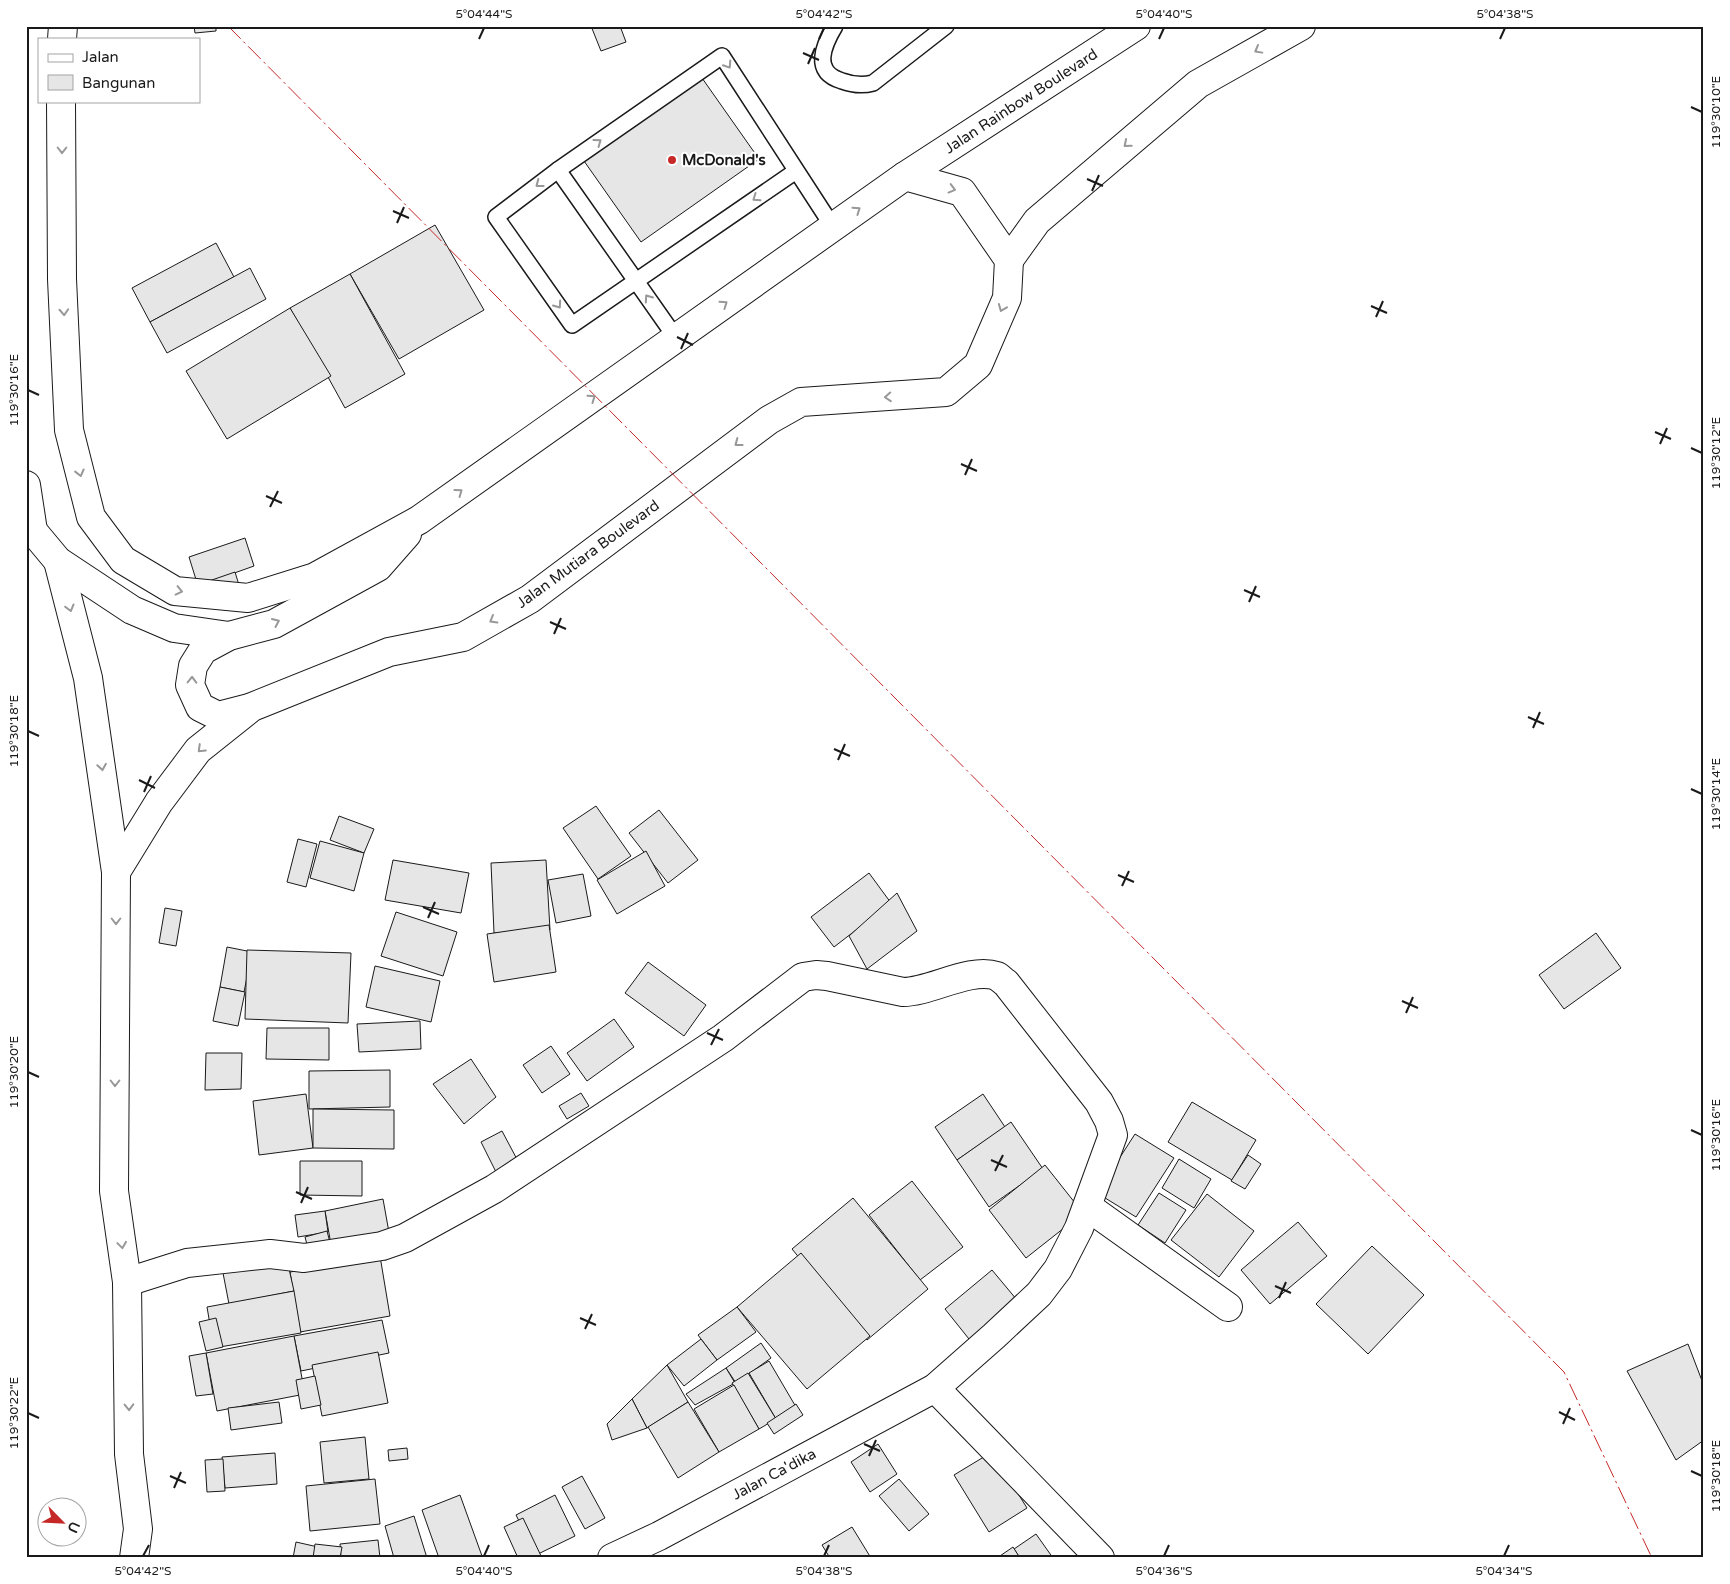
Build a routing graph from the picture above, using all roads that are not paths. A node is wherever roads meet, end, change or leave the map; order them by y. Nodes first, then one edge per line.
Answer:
1 (835, 26) edge
2 (946, 26) edge
3 (1136, 26) edge
4 (1301, 26) edge
5 (62, 102) edge
6 (558, 170) junction
7 (796, 171) junction
8 (905, 176) junction
9 (833, 227) junction
10 (1009, 260) junction
11 (636, 281) junction
12 (676, 338) junction
13 (26, 485) edge
14 (420, 520) junction
15 (58, 561) junction
16 (229, 636) junction
17 (252, 707) junction
18 (116, 872) junction
19 (1088, 1207) junction
20 (127, 1282) junction
21 (1228, 1307) dead end
22 (935, 1388) junction
23 (134, 1558) edge
24 (612, 1558) edge
25 (1100, 1558) edge

1 - 2 lane
3 - 8 main road, Jalan Rainbow Boulevard
4 -> 10 main road
5 -> 14 main road
6 -> 7 lane
6 - 11 lane
6 -> 11 lane
7 - 9 lane
7 -> 11 lane
9 -> 8 main road
8 -> 10 main road
12 -> 9 main road
10 -> 17 main road, Jalan Mutiara Boulevard
12 -> 11 lane
14 -> 12 main road
13 - 15 main road
16 -> 14 main road
15 - 16 main road
15 -> 18 main road
17 -> 16 main road
17 -> 18 main road, Jalan Mutiara Boulevard
18 -> 20 main road
19 - 20 main road, Jalan Ca'dika
19 - 21 main road
19 - 22 main road, Jalan Ca'dika
20 -> 23 main road
22 - 24 main road, Jalan Ca'dika
22 - 25 main road

